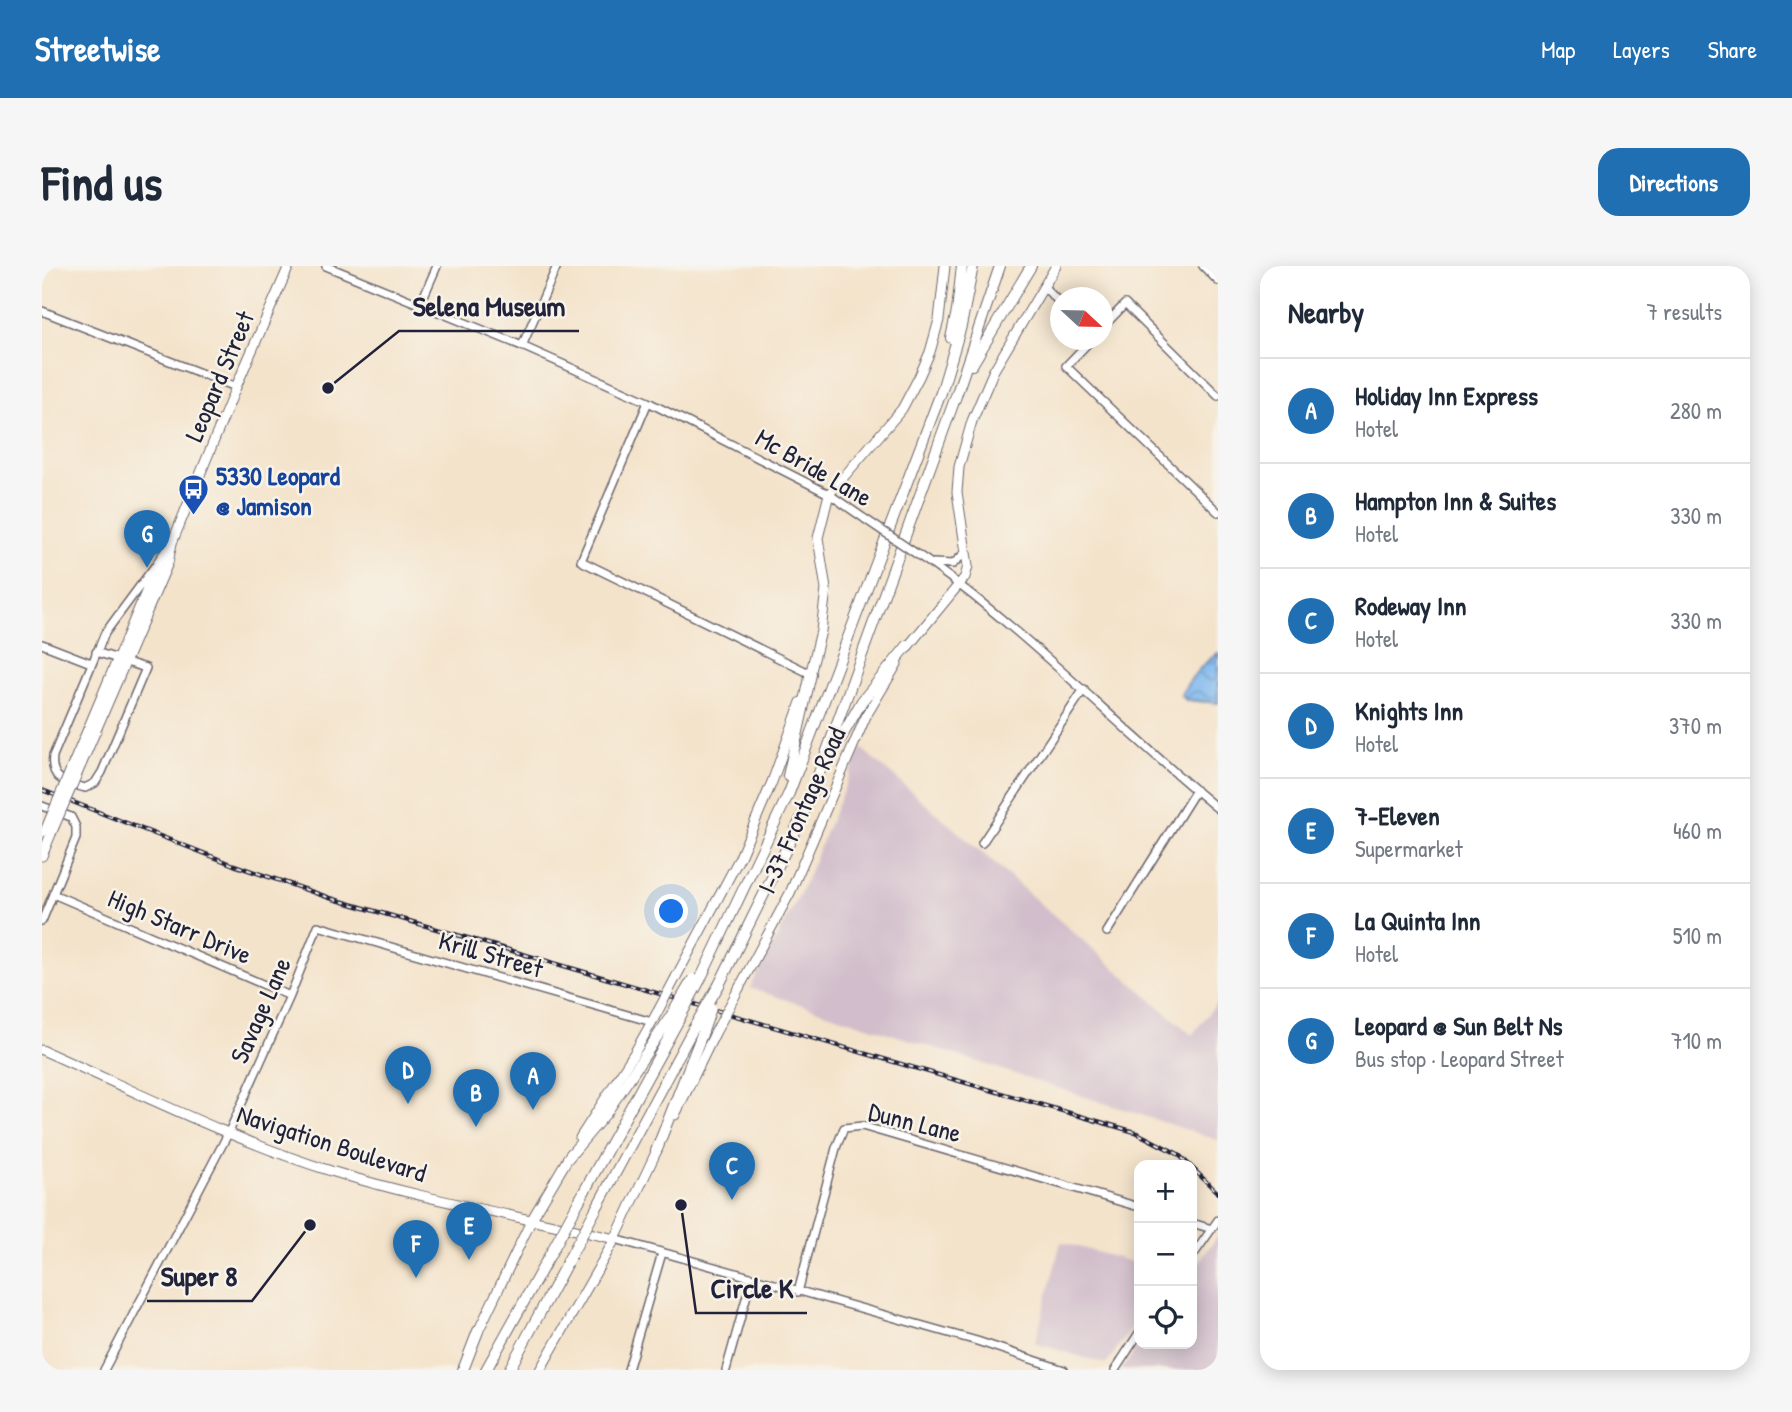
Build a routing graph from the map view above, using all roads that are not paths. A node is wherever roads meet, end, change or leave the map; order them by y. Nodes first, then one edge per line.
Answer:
1 (289, 266) edge
2 (326, 266) edge
3 (437, 266) edge
4 (557, 266) edge
5 (945, 266) edge
6 (962, 266) edge
7 (973, 266) edge
8 (1000, 266) edge
9 (1031, 266) edge
10 (1056, 266) edge
11 (1203, 266) edge
12 (1218, 281) edge
13 (1044, 287) junction
14 (1050, 293) edge
15 (420, 305) junction
16 (42, 311) edge
17 (1113, 317) edge
18 (522, 346) junction
19 (1081, 350) edge
20 (236, 387) junction
21 (942, 390) junction
22 (956, 396) junction
23 (1218, 396) edge
24 (648, 402) junction
25 (829, 494) junction
26 (1218, 512) edge
27 (172, 543) junction
28 (966, 552) junction
29 (159, 561) junction
30 (930, 563) junction
31 (959, 584) junction
32 (42, 644) edge
33 (908, 645) junction
34 (96, 652) junction
35 (122, 660) junction
36 (91, 663) junction
37 (811, 674) junction
38 (1084, 689) junction
39 (815, 784) junction
40 (1196, 790) junction
41 (42, 806) edge
42 (1218, 808) edge
43 (46, 834) edge
44 (982, 843) dead end
45 (42, 856) edge
46 (756, 864) junction
47 (53, 894) junction
48 (42, 921) edge
49 (318, 926) joint
50 (1107, 932) dead end
51 (290, 996) junction
52 (674, 1020) junction
53 (652, 1022) junction
54 (697, 1032) junction
55 (42, 1050) edge
56 (229, 1132) junction
57 (656, 1151) junction
58 (568, 1158) junction
59 (1134, 1207) edge
60 (532, 1219) junction
61 (1218, 1220) edge
62 (1197, 1224) edge
63 (1212, 1229) junction
64 (615, 1239) junction
65 (1197, 1250) edge
66 (662, 1253) junction
67 (752, 1277) junction
68 (798, 1292) junction
69 (478, 1331) junction
70 (1134, 1341) edge
71 (104, 1370) edge
72 (458, 1370) edge
73 (463, 1370) edge
74 (486, 1370) edge
75 (509, 1370) edge
76 (540, 1370) edge
77 (628, 1370) edge
78 (726, 1370) edge
79 (1064, 1370) edge
80 (1115, 1370) edge

1 - 20 main road, Leopard Street
2 - 15 street, Mc Bride Lane
3 - 15 street
4 - 18 street
5 - 25 main road, I-37 Frontage Road
6 - 21 highway
7 - 21 highway
8 - 22 highway
9 - 22 highway
10 - 13 main road, I-37 Frontage Road
11 - 12 street
13 - 14 street
13 - 28 main road, I-37 Frontage Road
15 - 18 street, Mc Bride Lane
16 - 20 street
17 - 23 street
18 - 24 street, Mc Bride Lane
19 - 26 street
20 - 27 main road, Leopard Street
21 - 46 highway
22 - 39 highway
24 - 25 street, Mc Bride Lane
24 - 37 street
25 - 30 street, Mc Bride Lane, bridge
25 - 37 main road, I-37 Frontage Road
27 - 29 main road, Leopard Street
27 - 35 main road, Leopard Street
28 - 30 street
28 - 31 main road, I-37 Frontage Road
29 - 34 street
29 - 35 main road, Leopard Street
30 - 31 street, Mc Bride Lane
31 - 33 main road, I-37 Frontage Road
31 - 38 street, Mc Bride Lane
32 - 36 street
33 - 39 highway
33 - 57 main road, I-37 Frontage Road, bridge
34 - 35 street
34 - 36 street
35 - 36 street
35 - 43 main road, Leopard Street, bridge
37 - 46 highway
37 - 53 main road, I-37 Frontage Road, bridge
38 - 40 street, Mc Bride Lane
38 - 44 street
39 - 54 highway, bridge
40 - 42 street, Mc Bride Lane
40 - 50 street
41 - 47 street
43 - 45 main road, Leopard Street
46 - 52 highway, bridge
47 - 48 street
47 - 51 street, High Starr Drive
49 - 51 street, Savage Lane
49 - 53 street, Krill Street
51 - 56 street, Savage Lane
52 - 58 highway
52 - 74 highway, bridge
53 - 58 main road, I-37 Frontage Road
54 - 57 highway
54 - 75 highway, bridge
55 - 56 main road, Navigation Boulevard
56 - 60 main road, Navigation Boulevard
56 - 71 street, Savage Lane
57 - 64 main road, I-37 Frontage Road
58 - 60 main road, I-37 Frontage Road
59 - 68 street, Dunn Lane
60 - 64 main road, Navigation Boulevard
60 - 69 main road, I-37 Frontage Road
61 - 63 street
62 - 63 street
63 - 65 street
64 - 66 street, Navigation Boulevard
64 - 76 main road, I-37 Frontage Road
66 - 67 street, Navigation Boulevard
66 - 77 street
67 - 68 street, Navigation Boulevard
67 - 78 street
68 - 79 street, Navigation Boulevard
69 - 72 main road, I-37 Frontage Road
69 - 73 highway
70 - 80 street

